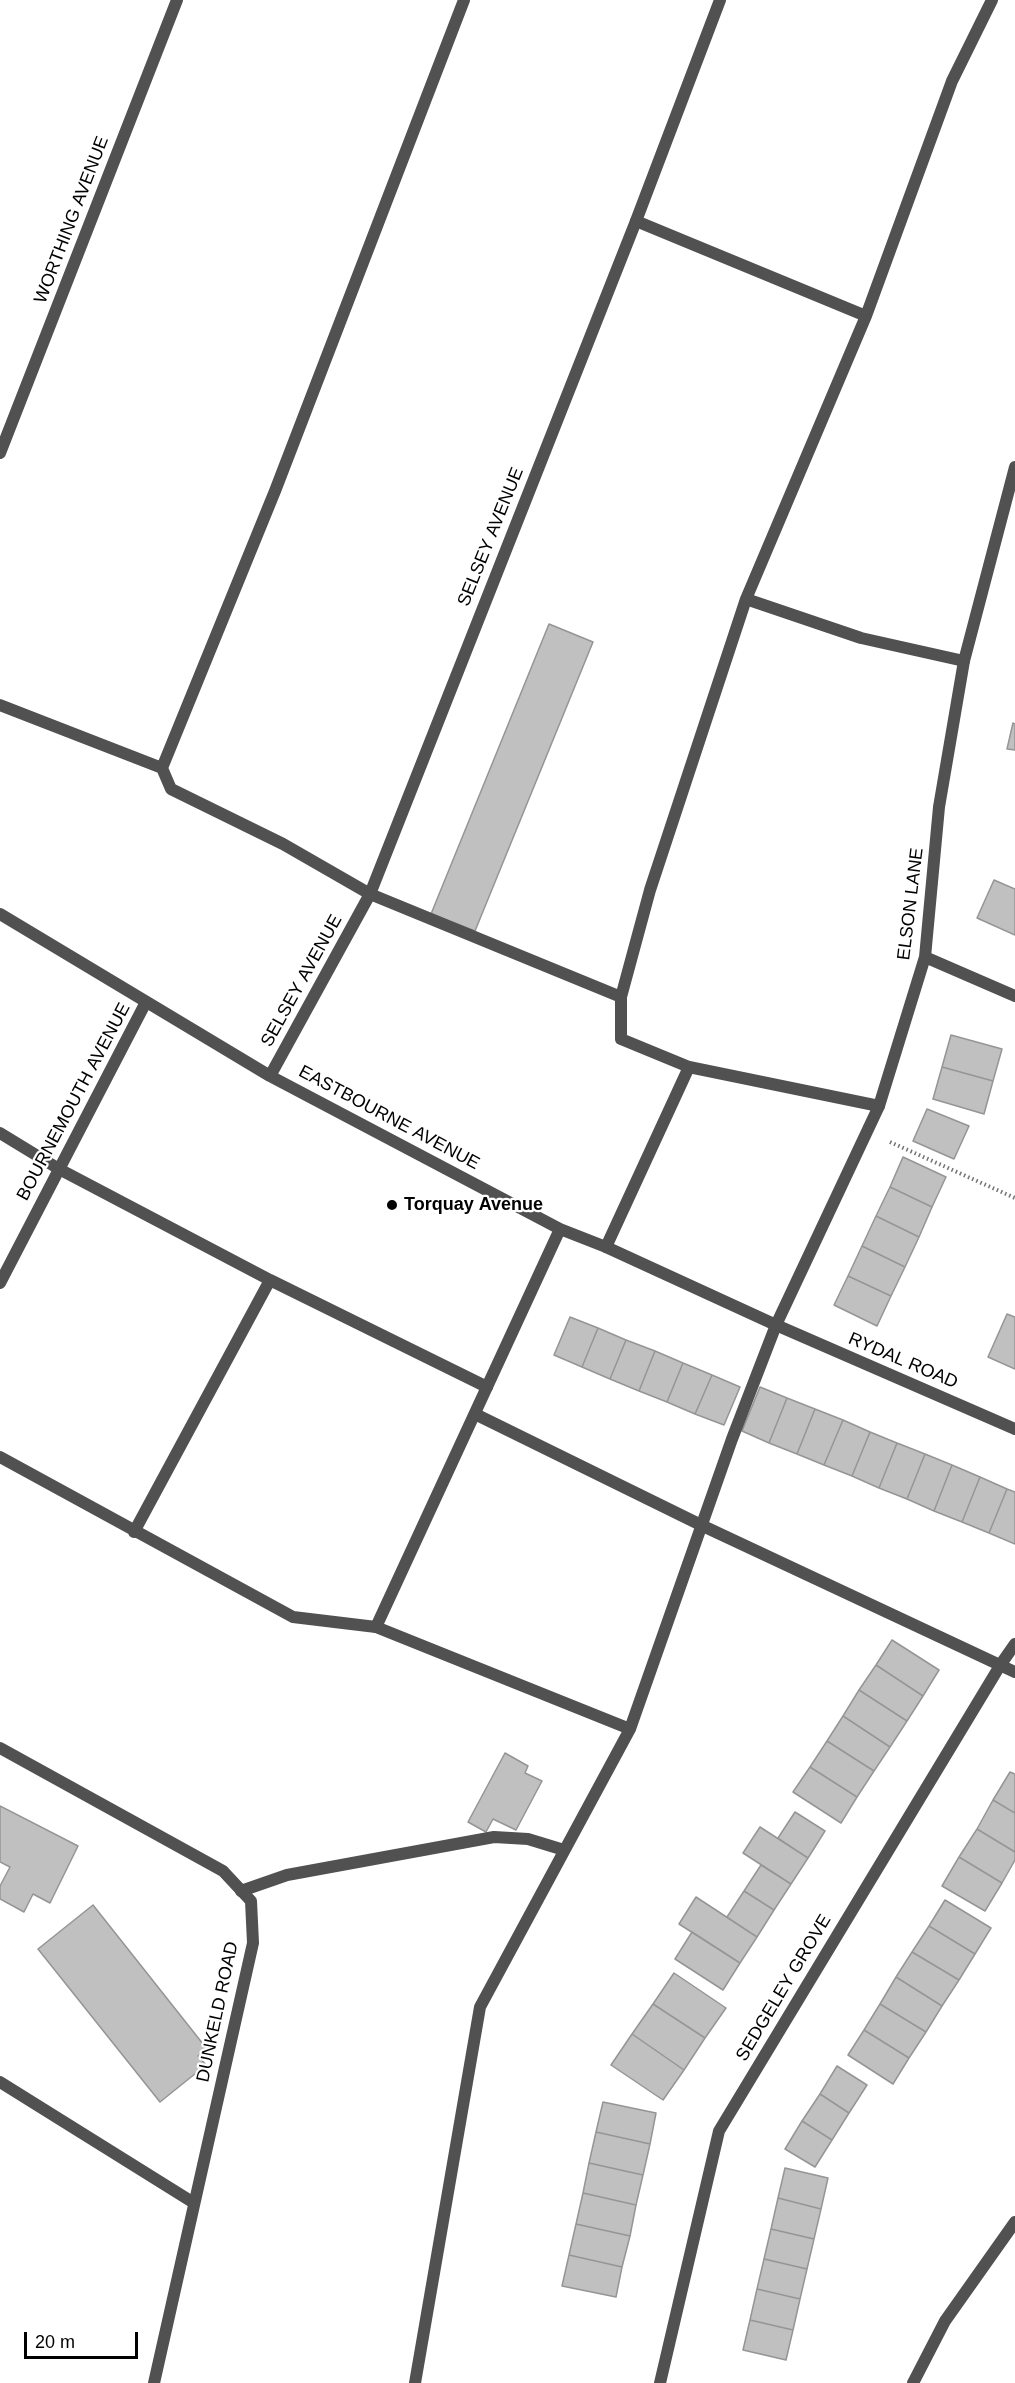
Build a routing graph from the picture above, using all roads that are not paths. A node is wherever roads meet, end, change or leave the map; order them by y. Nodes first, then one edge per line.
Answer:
1 (177, 0) edge
2 (464, 0) edge
3 (720, 0) edge
4 (992, 0) edge
5 (636, 220) junction
6 (866, 316) junction
7 (0, 453) edge
8 (1015, 467) edge
9 (746, 599) junction
10 (964, 661) junction
11 (0, 705) edge
12 (162, 768) junction
13 (370, 894) junction
14 (0, 914) edge
15 (925, 957) junction
16 (1015, 996) edge
17 (621, 997) junction
18 (146, 1002) junction
19 (688, 1067) junction
20 (270, 1076) junction
21 (879, 1106) junction
22 (0, 1133) edge
23 (59, 1169) junction
24 (560, 1229) junction
25 (606, 1247) junction
26 (270, 1280) junction
27 (0, 1283) edge
28 (776, 1326) junction
29 (487, 1388) junction
30 (475, 1414) junction
31 (1015, 1429) edge
32 (0, 1457) edge
33 (703, 1526) junction
34 (134, 1532) junction
35 (376, 1627) junction
36 (1015, 1644) edge
37 (1001, 1664) junction
38 (1015, 1672) edge
39 (630, 1729) junction
40 (0, 1748) edge
41 (564, 1850) junction
42 (241, 1891) junction
43 (0, 2082) edge
44 (194, 2204) junction
45 (1015, 2222) edge
46 (154, 2383) edge
47 (415, 2383) edge
48 (660, 2383) edge
49 (913, 2383) edge

1 - 7 street, WORTHING AVENUE
2 - 12 street
3 - 5 street, SELSEY AVENUE
4 - 6 street
5 - 6 street
5 - 13 street, SELSEY AVENUE
6 - 9 street
8 - 10 street, ELSON LANE
9 - 10 street
9 - 17 street
10 - 15 street, ELSON LANE
11 - 12 street
12 - 13 street
13 - 17 street
13 - 20 street, SELSEY AVENUE
14 - 18 street, EASTBOURNE AVENUE
15 - 16 street
15 - 21 street, ELSON LANE
17 - 19 street
18 - 20 street, EASTBOURNE AVENUE
18 - 23 street, BOURNEMOUTH AVENUE
19 - 21 street
19 - 25 street
20 - 24 street, EASTBOURNE AVENUE
21 - 28 street, ELSON LANE
22 - 23 street
23 - 26 street
23 - 27 street, BOURNEMOUTH AVENUE
24 - 25 street, EASTBOURNE AVENUE
24 - 29 street
25 - 28 street, EASTBOURNE AVENUE
26 - 29 street
26 - 34 street
28 - 31 street, RYDAL ROAD
28 - 33 street, ELSON LANE
29 - 30 street
30 - 33 street
30 - 35 street
32 - 34 street
33 - 37 street
33 - 39 street, ELSON LANE
34 - 35 street
35 - 39 street
36 - 37 street, SEDGELEY GROVE
37 - 38 street
37 - 48 street, SEDGELEY GROVE
39 - 41 street, ELSON LANE
40 - 42 street, DUNKELD ROAD
41 - 42 street
41 - 47 street, ELSON LANE
42 - 44 street, DUNKELD ROAD
43 - 44 street
44 - 46 street, DUNKELD ROAD
45 - 49 street

